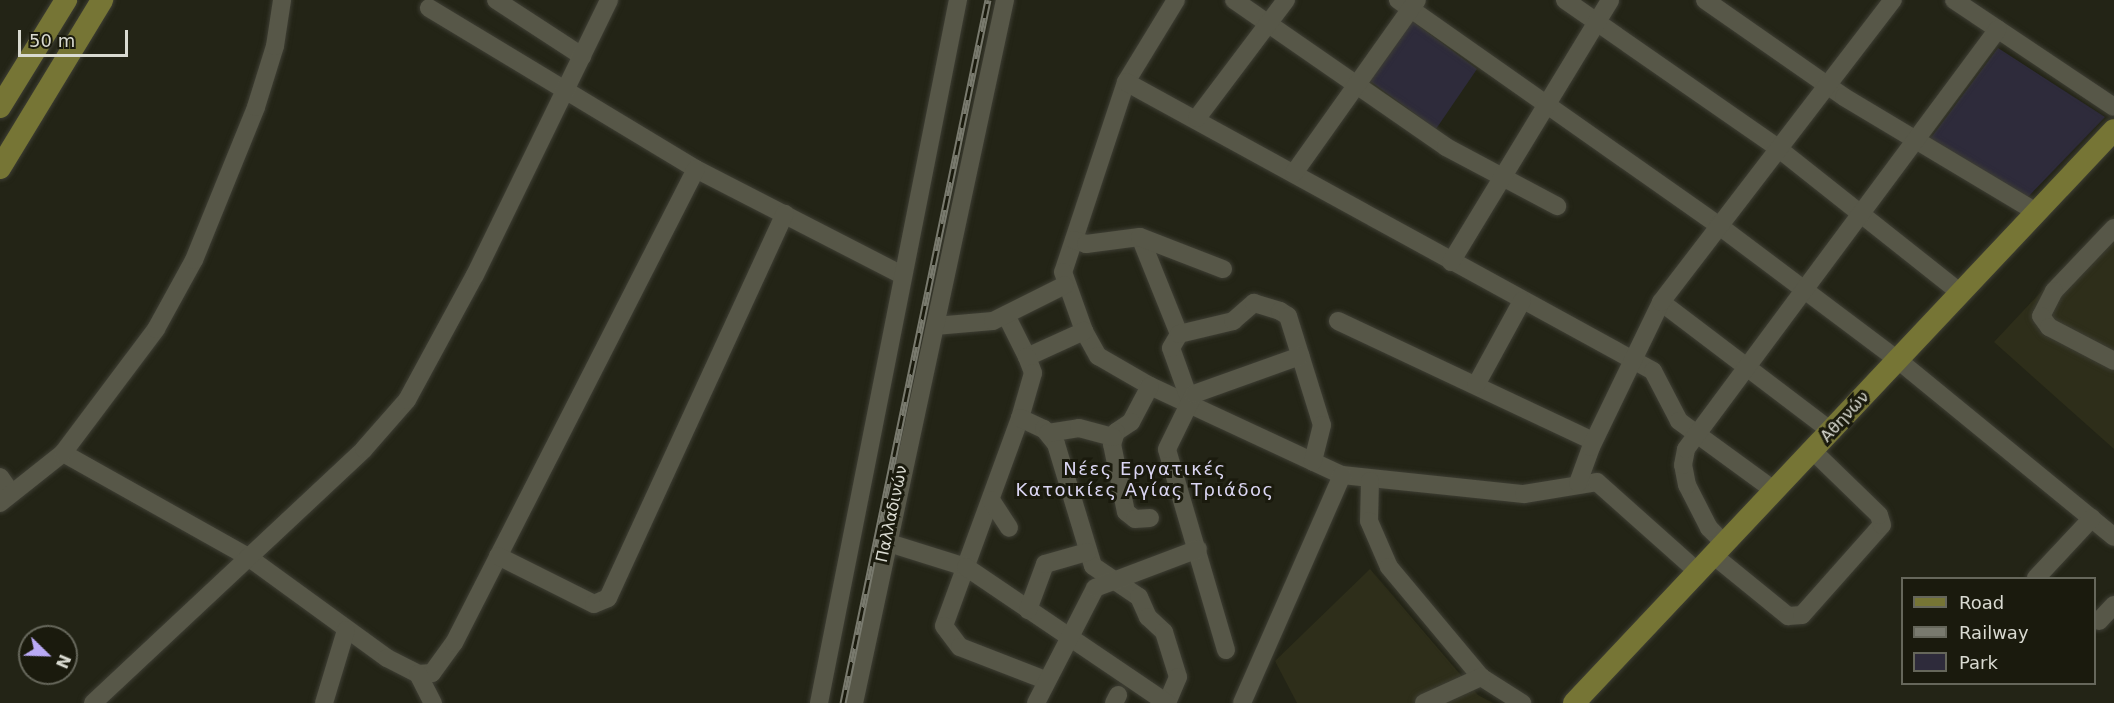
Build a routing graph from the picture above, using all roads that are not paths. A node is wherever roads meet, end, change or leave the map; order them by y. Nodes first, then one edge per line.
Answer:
1 (66, 0) edge
2 (102, 0) edge
3 (282, 0) edge
4 (496, 0) edge
5 (609, 0) edge
6 (958, 0) edge
7 (1005, 0) edge
8 (1176, 0) edge
9 (1234, 0) edge
10 (1286, 0) edge
11 (1565, 0) edge
12 (1610, 0) edge
13 (1705, 0) edge
14 (1954, 0) edge
15 (1408, 3) edge
16 (1885, 3) edge
17 (429, 8) dead end
18 (1596, 21) junction
19 (1268, 24) junction
20 (1998, 29) junction
21 (582, 56) junction
22 (1125, 82) junction
23 (1357, 85) junction
24 (1828, 86) junction
25 (566, 90) junction
26 (1545, 103) junction
27 (0, 107) edge
28 (2114, 107) edge
29 (1197, 118) junction
30 (2114, 130) edge
31 (1917, 141) junction
32 (1779, 149) junction
33 (0, 168) edge
34 (696, 169) junction
35 (1294, 173) junction
36 (1502, 175) junction
37 (1557, 206) dead end
38 (2036, 212) junction
39 (785, 214) junction
40 (1863, 215) junction
41 (1718, 225) junction
42 (2114, 228) edge
43 (1140, 237) junction
44 (1074, 240) junction
45 (1451, 262) junction
46 (1223, 269) dead end
47 (902, 275) junction
48 (1065, 285) junction
49 (1805, 291) junction
50 (1961, 293) junction
51 (1522, 301) junction
52 (1661, 302) junction
53 (1006, 315) junction
54 (1338, 321) dead end
55 (935, 326) junction
56 (1084, 331) junction
57 (1179, 334) junction
58 (1300, 356) junction
59 (1027, 357) junction
60 (1633, 360) junction
61 (1898, 360) junction
62 (2114, 361) edge
63 (1749, 368) junction
64 (1476, 385) junction
65 (1150, 386) junction
66 (1188, 401) junction
67 (1020, 418) junction
68 (1832, 432) junction
69 (1048, 433) junction
70 (1696, 433) junction
71 (1113, 437) junction
72 (1593, 441) junction
73 (1813, 451) junction
74 (63, 453) junction
75 (1314, 462) junction
76 (1342, 475) junction
77 (0, 477) edge
78 (1370, 481) junction
79 (1578, 483) junction
80 (1775, 491) junction
81 (6, 498) edge
82 (991, 500) junction
83 (1150, 518) dead end
84 (2092, 518) junction
85 (1009, 528) dead end
86 (2114, 537) edge
87 (886, 542) junction
88 (1198, 549) junction
89 (1719, 549) junction
90 (1087, 552) junction
91 (248, 556) junction
92 (498, 556) junction
93 (966, 567) junction
94 (1697, 572) junction
95 (2038, 577) edge
96 (1112, 581) junction
97 (2114, 605) edge
98 (1028, 610) junction
99 (2099, 621) dead end
100 (346, 630) junction
101 (1068, 633) junction
102 (1226, 650) dead end
103 (418, 674) junction
104 (1481, 677) junction
105 (1045, 680) junction
106 (93, 703) edge
107 (324, 703) edge
108 (434, 703) edge
109 (819, 703) edge
110 (854, 703) edge
111 (1036, 703) edge
112 (1167, 703) edge
113 (1242, 703) edge
114 (1424, 703) edge
115 (1522, 703) edge
116 (1574, 703) edge

1 - 27 main road
2 - 33 main road
3 - 74 street
4 - 21 street
5 - 21 street
6 - 47 street
7 - 55 street, Παλλαδινών
8 - 22 street
9 - 19 street
10 - 19 street
11 - 18 street
12 - 18 street
13 - 24 street
14 - 20 street
15 - 23 street
15 - 26 street
16 - 24 street
17 - 25 street
18 - 26 street
18 - 32 street
19 - 23 street
19 - 29 street
20 - 28 street
20 - 31 street
21 - 25 street
22 - 29 street
22 - 44 street
23 - 35 street
23 - 36 street
24 - 31 street
24 - 32 street
25 - 34 street
25 - 91 street
26 - 36 street
26 - 41 street
29 - 35 street
30 - 38 main road, Αθηνών
31 - 38 street
31 - 40 street
32 - 40 street
32 - 41 street
34 - 39 street
34 - 92 street
35 - 45 street
36 - 37 street
36 - 45 street
38 - 50 main road, Αθηνών
39 - 47 street
39 - 92 street
40 - 49 street
40 - 50 street
41 - 49 street
41 - 52 street
42 - 62 street
43 - 44 street
43 - 46 street
43 - 57 street
44 - 48 street
45 - 51 street
47 - 109 street
48 - 53 street
48 - 56 street
49 - 61 street
49 - 63 street
50 - 61 main road, Αθηνών
51 - 60 street
51 - 64 street
52 - 60 street
52 - 63 street
53 - 55 street
53 - 59 street
54 - 64 street
55 - 87 street, Παλλαδινών
56 - 59 street
56 - 65 street
57 - 58 street
57 - 66 street
58 - 66 street
58 - 75 street
59 - 67 street
60 - 70 street
60 - 72 street
61 - 68 main road, Αθηνών
61 - 84 street
63 - 68 street
63 - 70 street
64 - 72 street
65 - 66 street
65 - 71 street
66 - 75 street
66 - 88 street
67 - 69 street
67 - 82 street
68 - 73 main road, Αθηνών
69 - 71 street
69 - 90 street
70 - 80 street
70 - 89 street
71 - 83 street
72 - 79 street
73 - 80 main road, Αθηνών
73 - 89 street
74 - 81 street
74 - 91 street
75 - 76 street
76 - 78 street
76 - 113 street
77 - 81 street
78 - 79 street
78 - 104 street
79 - 94 street
80 - 89 main road, Αθηνών
82 - 85 street
82 - 93 street
84 - 86 street
84 - 95 street
87 - 93 street
87 - 110 street, Παλλαδινών
88 - 96 street
88 - 102 street
89 - 94 main road, Αθηνών
90 - 96 street
90 - 98 street
91 - 100 street
91 - 106 street
92 - 103 street
93 - 98 street
93 - 105 street
94 - 116 main road, Αθηνών
96 - 101 street
96 - 112 street
97 - 99 street
98 - 101 street
100 - 103 street
100 - 107 street
101 - 105 street
101 - 112 street
103 - 108 street
104 - 114 street
104 - 115 street
105 - 111 street

